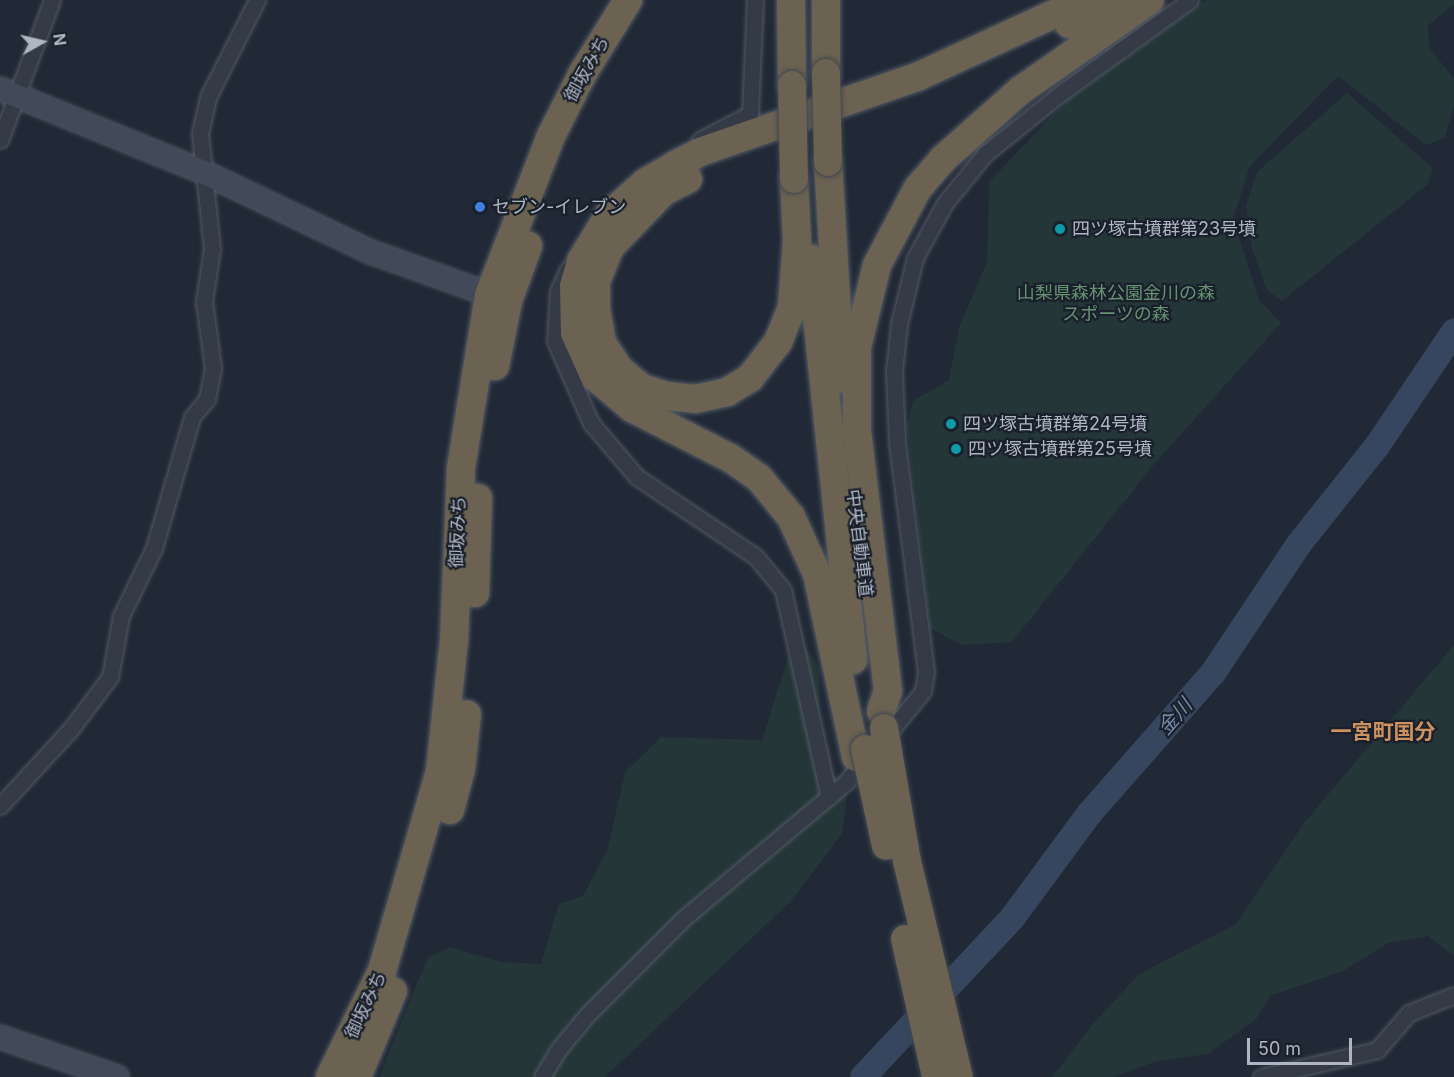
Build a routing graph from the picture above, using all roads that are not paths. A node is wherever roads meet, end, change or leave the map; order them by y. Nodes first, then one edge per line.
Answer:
1 (51, 0) edge
2 (257, 0) edge
3 (628, 0) edge
4 (649, 0) edge
5 (755, 0) edge
6 (791, 0) edge
7 (804, 0) edge
8 (825, 0) edge
9 (1084, 0) edge
10 (1112, 0) edge
11 (1150, 0) edge
12 (1191, 0) edge
13 (807, 79) junction
14 (8, 93) edge
15 (0, 140) edge
16 (809, 171) junction
17 (202, 172) junction
18 (499, 298) junction
19 (883, 719) junction
20 (861, 753) junction
21 (829, 797) junction
22 (0, 806) edge
23 (1454, 995) edge
24 (0, 1037) edge
25 (117, 1077) edge
26 (330, 1077) edge
27 (357, 1077) edge
28 (542, 1077) edge
29 (936, 1077) edge
30 (958, 1077) edge
31 (1261, 1077) edge

1 - 14 street
2 - 17 street
3 - 18 highway, 御坂みち
4 - 18 highway, 御坂みち
5 - 21 street
6 - 13 highway
7 - 13 highway, 中央自動車道
8 - 13 highway, 中央自動車道
9 - 20 highway
10 - 16 highway
11 - 19 highway
12 - 21 street
13 - 16 highway, 中央自動車道, bridge
13 - 16 highway, bridge
14 - 15 street
14 - 17 street
16 - 19 highway, 中央自動車道
16 - 20 highway, 中央自動車道
17 - 18 street
17 - 22 street
18 - 26 highway, 御坂みち
18 - 27 highway, 御坂みち
19 - 30 highway, 中央自動車道, bridge
20 - 29 highway, bridge
21 - 28 street
23 - 31 street
24 - 25 street

